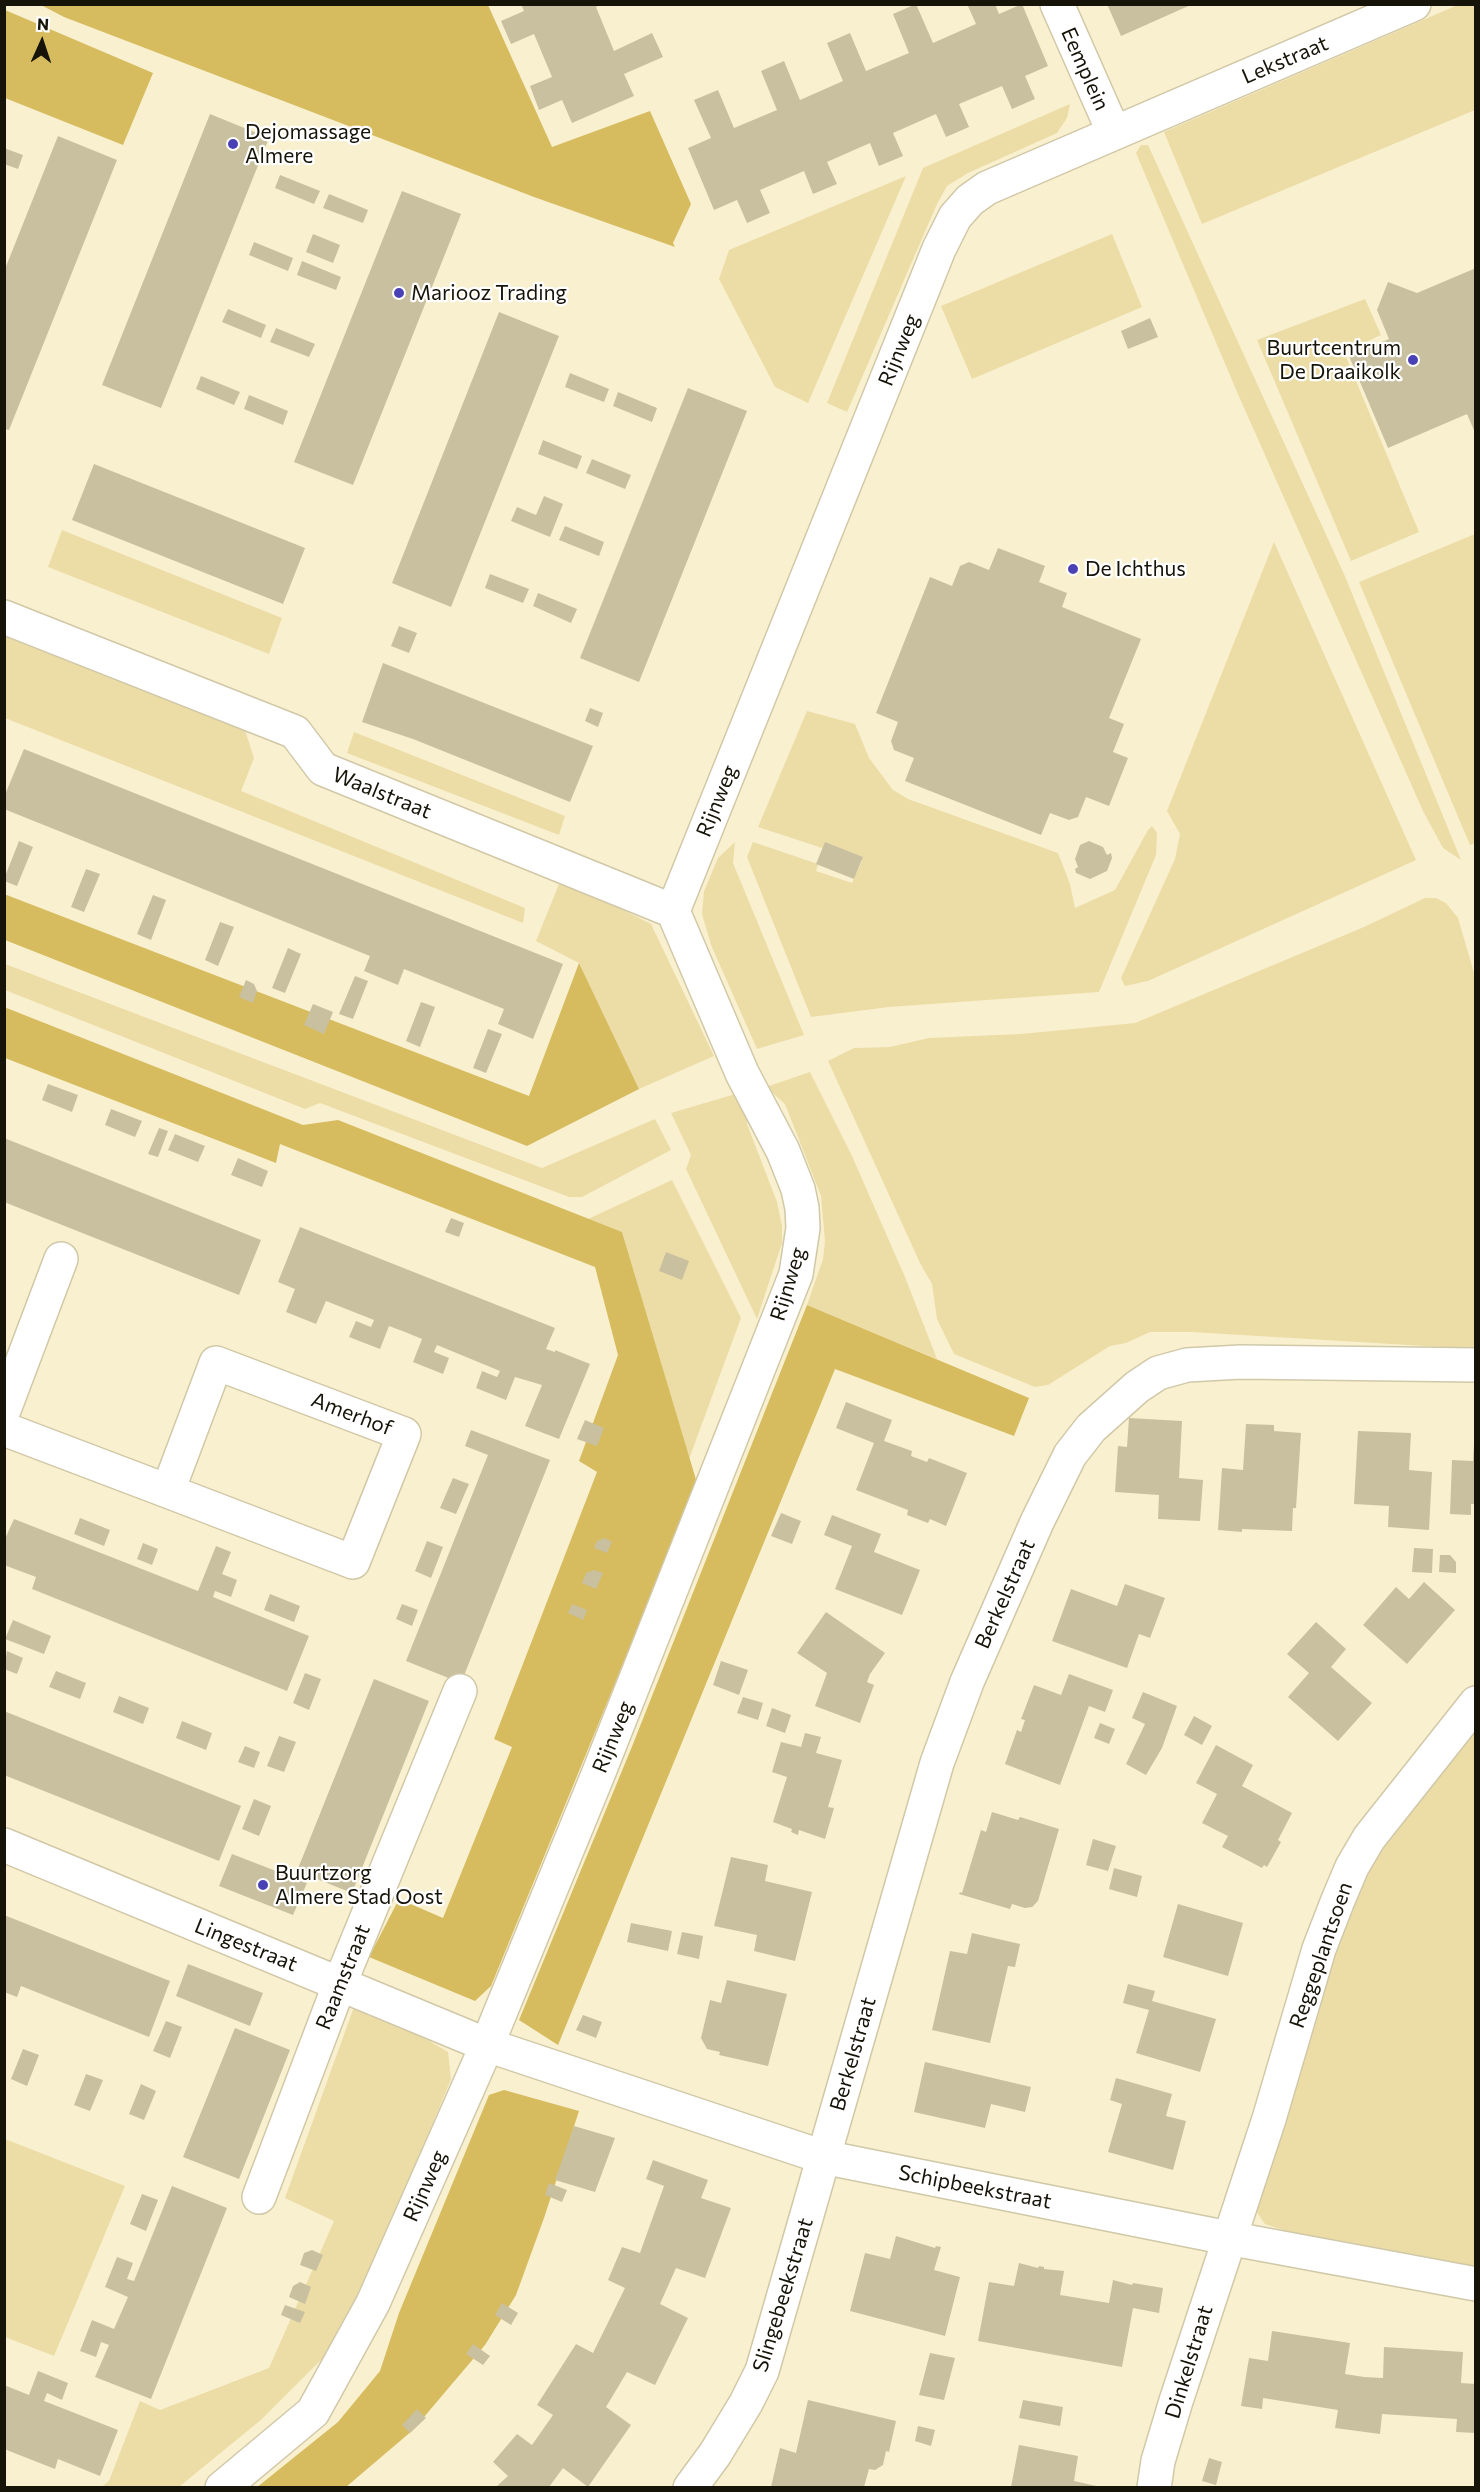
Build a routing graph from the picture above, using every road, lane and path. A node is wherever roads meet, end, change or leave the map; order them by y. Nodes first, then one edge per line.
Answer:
1 (1057, 4) edge
2 (1414, 4) edge
3 (1155, 116) joint
4 (1114, 133) junction
5 (4, 617) edge
6 (673, 910) junction
7 (61, 1259) dead end
8 (1476, 1365) edge
9 (4, 1410) edge
10 (4, 1429) edge
11 (170, 1492) junction
12 (459, 1691) dead end
13 (1476, 1703) edge
14 (4, 1845) edge
15 (340, 1983) junction
16 (487, 2045) junction
17 (823, 2157) junction
18 (259, 2197) dead end
19 (1228, 2238) junction
20 (1476, 2284) edge
21 (222, 2487) edge
22 (690, 2487) edge
23 (1154, 2487) edge

1 - 4 street, Eemplein
2 - 3 street, Lekstraat
3 - 4 street, Rijnweg
4 - 6 street, Rijnweg
5 - 6 street, Waalstraat
6 - 16 street, Rijnweg
7 - 9 street
8 - 17 street, Berkelstraat
10 - 11 street, Amerhof
11 - 11 street, Amerhof
12 - 15 street, Raamstraat
13 - 19 street, Reggeplantsoen
14 - 15 street, Lingestraat
15 - 16 street, Lingestraat
15 - 18 street, Raamstraat
16 - 17 street, Schipbeekstraat
16 - 21 street, Rijnweg
17 - 19 street, Schipbeekstraat
17 - 22 street, Slingebeekstraat
19 - 20 street, Schipbeekstraat
19 - 23 street, Dinkelstraat

